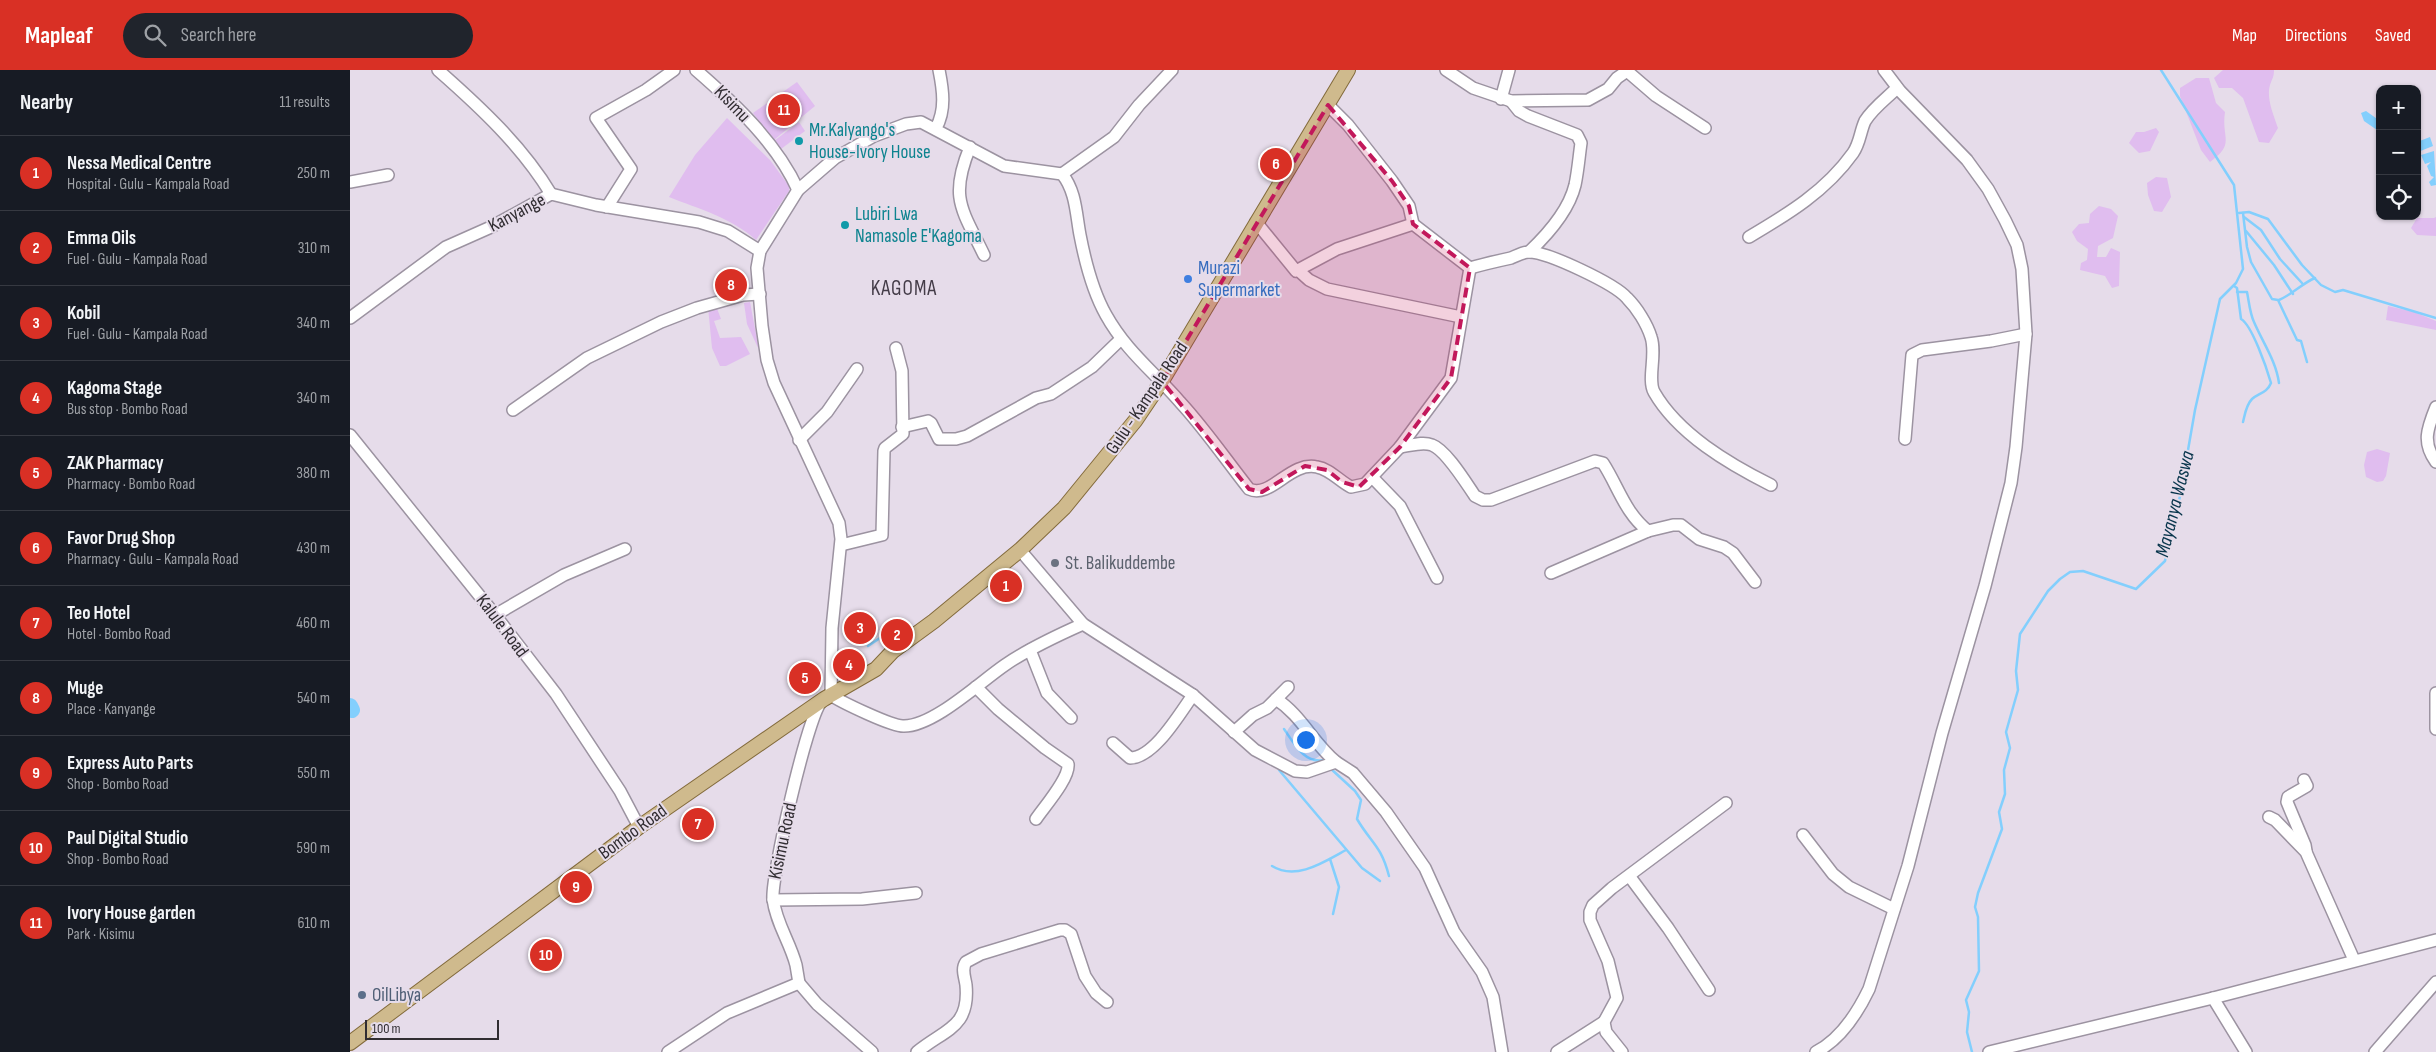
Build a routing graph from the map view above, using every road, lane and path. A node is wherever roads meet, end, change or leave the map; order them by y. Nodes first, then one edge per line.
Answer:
1 (438, 70) edge
2 (674, 70) edge
3 (696, 70) edge
4 (939, 70) edge
5 (1172, 70) edge
6 (1348, 70) edge
7 (1446, 70) edge
8 (1509, 70) edge
9 (1884, 70) edge
10 (1897, 88) junction
11 (1506, 100) junction
12 (1328, 105) junction
13 (936, 128) junction
14 (1705, 128) dead end
15 (970, 147) junction
16 (1062, 174) junction
17 (388, 175) dead end
18 (350, 182) edge
19 (798, 190) junction
20 (551, 194) junction
21 (607, 207) junction
22 (1256, 222) junction
23 (1413, 224) junction
24 (1748, 237) dead end
25 (760, 251) junction
26 (1528, 252) junction
27 (984, 255) dead end
28 (1470, 268) junction
29 (1299, 271) junction
30 (760, 294) junction
31 (350, 318) edge
32 (1461, 318) junction
33 (2026, 334) junction
34 (1121, 339) junction
35 (896, 348) dead end
36 (857, 369) dead end
37 (1162, 381) junction
38 (2436, 407) edge
39 (513, 410) dead end
40 (902, 427) junction
41 (350, 435) edge
42 (1905, 439) dead end
43 (799, 440) junction
44 (1400, 448) junction
45 (2436, 462) edge
46 (1372, 477) junction
47 (1771, 485) dead end
48 (1648, 531) junction
49 (840, 545) junction
50 (625, 549) dead end
51 (1020, 550) junction
52 (1551, 573) dead end
53 (1437, 578) dead end
54 (1755, 582) dead end
55 (495, 615) junction
56 (1083, 624) junction
57 (1030, 650) junction
58 (876, 669) joint
59 (976, 687) junction
60 (1288, 687) dead end
61 (2436, 693) edge
62 (1193, 695) junction
63 (827, 697) junction
64 (1276, 699) junction
65 (1071, 718) dead end
66 (2436, 729) edge
67 (1234, 732) junction
68 (1113, 743) dead end
69 (1336, 762) junction
70 (2304, 780) dead end
71 (1726, 803) dead end
72 (2269, 818) dead end
73 (1036, 819) dead end
74 (639, 827) junction
75 (1803, 835) dead end
76 (2306, 852) junction
77 (1630, 877) junction
78 (916, 893) dead end
79 (774, 900) junction
80 (1894, 909) junction
81 (2436, 940) edge
82 (2354, 960) junction
83 (2436, 982) edge
84 (799, 984) junction
85 (1709, 990) dead end
86 (2213, 998) junction
87 (1107, 1002) dead end
88 (1604, 1022) junction
89 (350, 1043) edge
90 (668, 1052) edge
91 (872, 1052) edge
92 (917, 1052) edge
93 (1502, 1052) edge
94 (1557, 1052) edge
95 (1622, 1052) edge
96 (1816, 1052) edge
97 (1989, 1052) edge
98 (2246, 1052) edge
99 (2375, 1052) edge

1 - 20 street
2 - 21 street
3 - 19 street, Kisimu
4 - 13 street
5 - 16 street
6 - 12 main road, Gulu - Kampala Road
7 - 11 street
8 - 11 street
9 - 10 street
10 - 24 street
10 - 33 street
11 - 14 street
11 - 26 street
12 - 22 main road, Gulu - Kampala Road
12 - 23 street
13 - 15 street
13 - 19 street
15 - 16 street
15 - 27 street
16 - 34 street
17 - 18 street
19 - 25 street
20 - 21 street, Kanyange
20 - 31 street, Kanyange
21 - 25 street, Kanyange
22 - 29 street
22 - 37 main road, Gulu - Kampala Road
23 - 28 street
23 - 29 street
25 - 30 street
26 - 28 street
26 - 47 street
28 - 32 street
29 - 32 street
30 - 39 street
30 - 43 street
32 - 44 street
33 - 42 street
33 - 80 street
34 - 37 street
34 - 40 street
35 - 40 street
36 - 43 street
37 - 46 street
37 - 51 main road, Gulu - Kampala Road
38 - 45 street
40 - 49 street
41 - 55 street, Kalule Road
43 - 49 street
44 - 46 street
44 - 48 street
46 - 53 street
48 - 52 street
48 - 54 street
49 - 63 street
50 - 55 street
51 - 56 street
51 - 58 main road, Gulu - Kampala Road
55 - 74 street, Kalule Road
56 - 57 street
56 - 62 street
57 - 59 street
57 - 65 street
58 - 63 main road, Bombo Road
59 - 63 street
59 - 73 street
60 - 64 street
61 - 66 street
62 - 67 street
62 - 68 street
63 - 74 main road, Bombo Road
63 - 79 street, Kisimu Road
64 - 67 street
64 - 69 street
67 - 69 street
69 - 93 street
70 - 76 street
71 - 77 street
72 - 76 street
74 - 89 main road, Bombo Road
75 - 80 street
76 - 82 street
77 - 85 street
77 - 88 street
78 - 79 street
79 - 84 street, Kisimu Road
80 - 96 street
81 - 82 street
82 - 86 street
83 - 99 street
84 - 90 street
84 - 91 street
86 - 97 street
86 - 98 street
87 - 92 street
88 - 94 street
88 - 95 street

